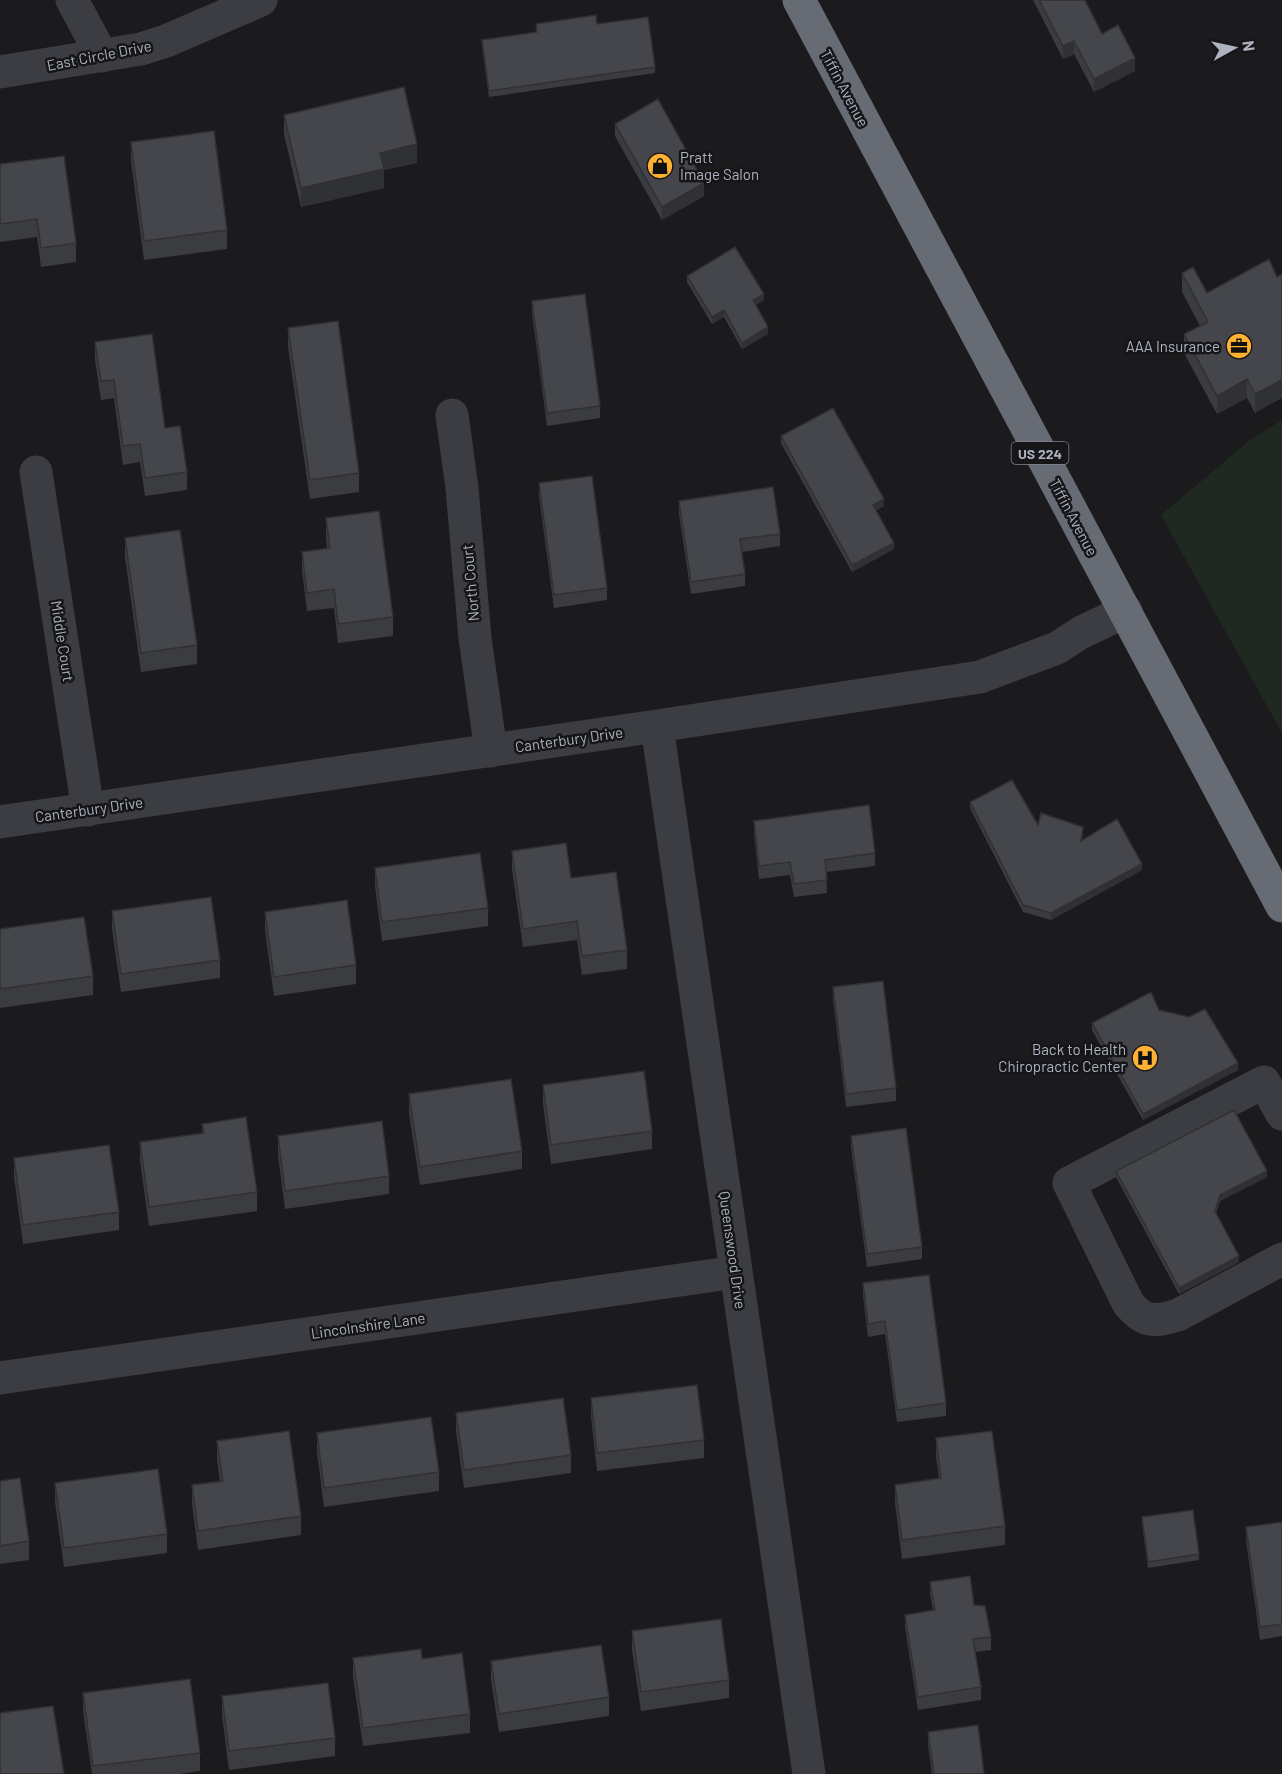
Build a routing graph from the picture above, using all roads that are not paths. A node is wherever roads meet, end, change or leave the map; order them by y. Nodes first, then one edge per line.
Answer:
1 (72, 0) edge
2 (261, 0) edge
3 (799, 0) edge
4 (102, 56) junction
5 (0, 72) edge
6 (453, 415) dead end
7 (36, 472) dead end
8 (1126, 611) junction
9 (657, 726) junction
10 (491, 751) junction
11 (88, 810) junction
12 (0, 822) edge
13 (1282, 906) edge
14 (1282, 1114) edge
15 (1282, 1260) edge
16 (736, 1272) junction
17 (0, 1378) edge
18 (809, 1774) edge

1 - 4 street
2 - 4 street, East Circle Drive
3 - 8 highway, Tiffin Avenue / US 224
4 - 5 street, East Circle Drive
6 - 10 street, North Court
7 - 11 street, Middle Court
8 - 9 street, Canterbury Drive
8 - 13 highway, Tiffin Avenue / US 224
9 - 10 street, Canterbury Drive
9 - 16 street, Queenswood Drive
10 - 11 street, Canterbury Drive
11 - 12 street, Canterbury Drive
14 - 15 street
16 - 17 street, Lincolnshire Lane
16 - 18 street, Queenswood Drive

